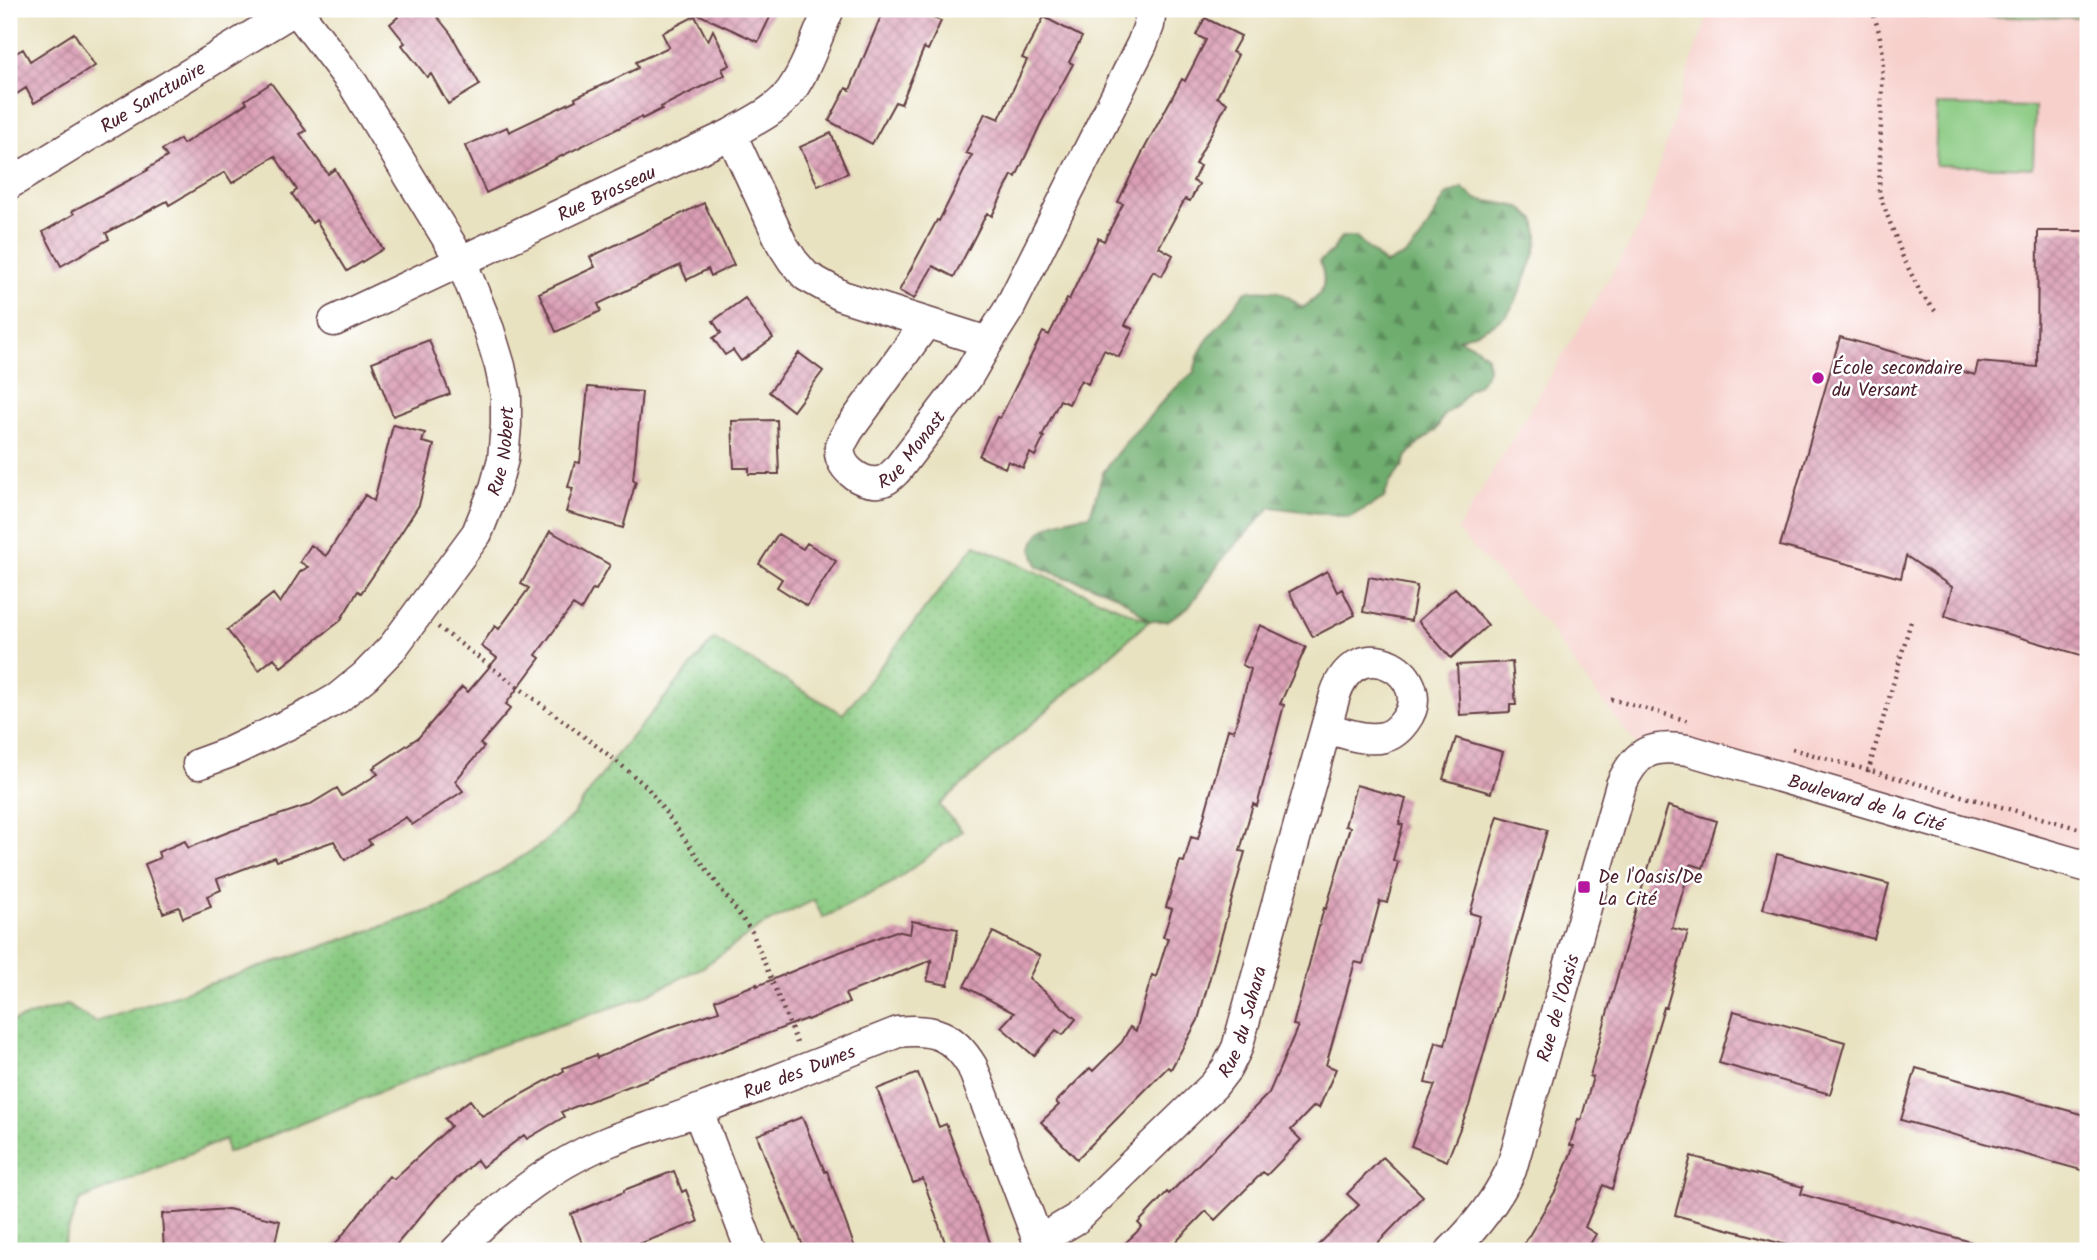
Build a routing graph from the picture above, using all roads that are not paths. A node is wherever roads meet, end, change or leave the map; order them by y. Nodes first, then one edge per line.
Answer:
1 (296, 9) edge
2 (829, 9) edge
3 (1151, 9) edge
4 (731, 134) junction
5 (9, 184) edge
6 (461, 261) junction
7 (334, 321) dead end
8 (926, 323) junction
9 (988, 342) junction
10 (1326, 728) dead end
11 (1643, 753) joint
12 (198, 764) dead end
13 (2088, 867) edge
14 (698, 1111) junction
15 (1040, 1246) edge
16 (1457, 1249) edge
17 (456, 1251) edge
18 (751, 1251) edge

1 - 5 street, Rue Sanctuaire
1 - 6 street, Rue Nobert
2 - 4 street, Rue Brosseau
3 - 9 street, Rue Monast
4 - 6 street, Rue Brosseau
4 - 8 street
6 - 7 street, Rue Brosseau
6 - 12 street, Rue Nobert
8 - 9 street
8 - 9 street, Rue Monast
10 - 15 street, Rue du Sahara
11 - 13 street, Boulevard de la Cité
11 - 16 street, Rue de l'Oasis
14 - 15 street, Rue des Dunes
14 - 17 street, Rue des Dunes
14 - 18 street

